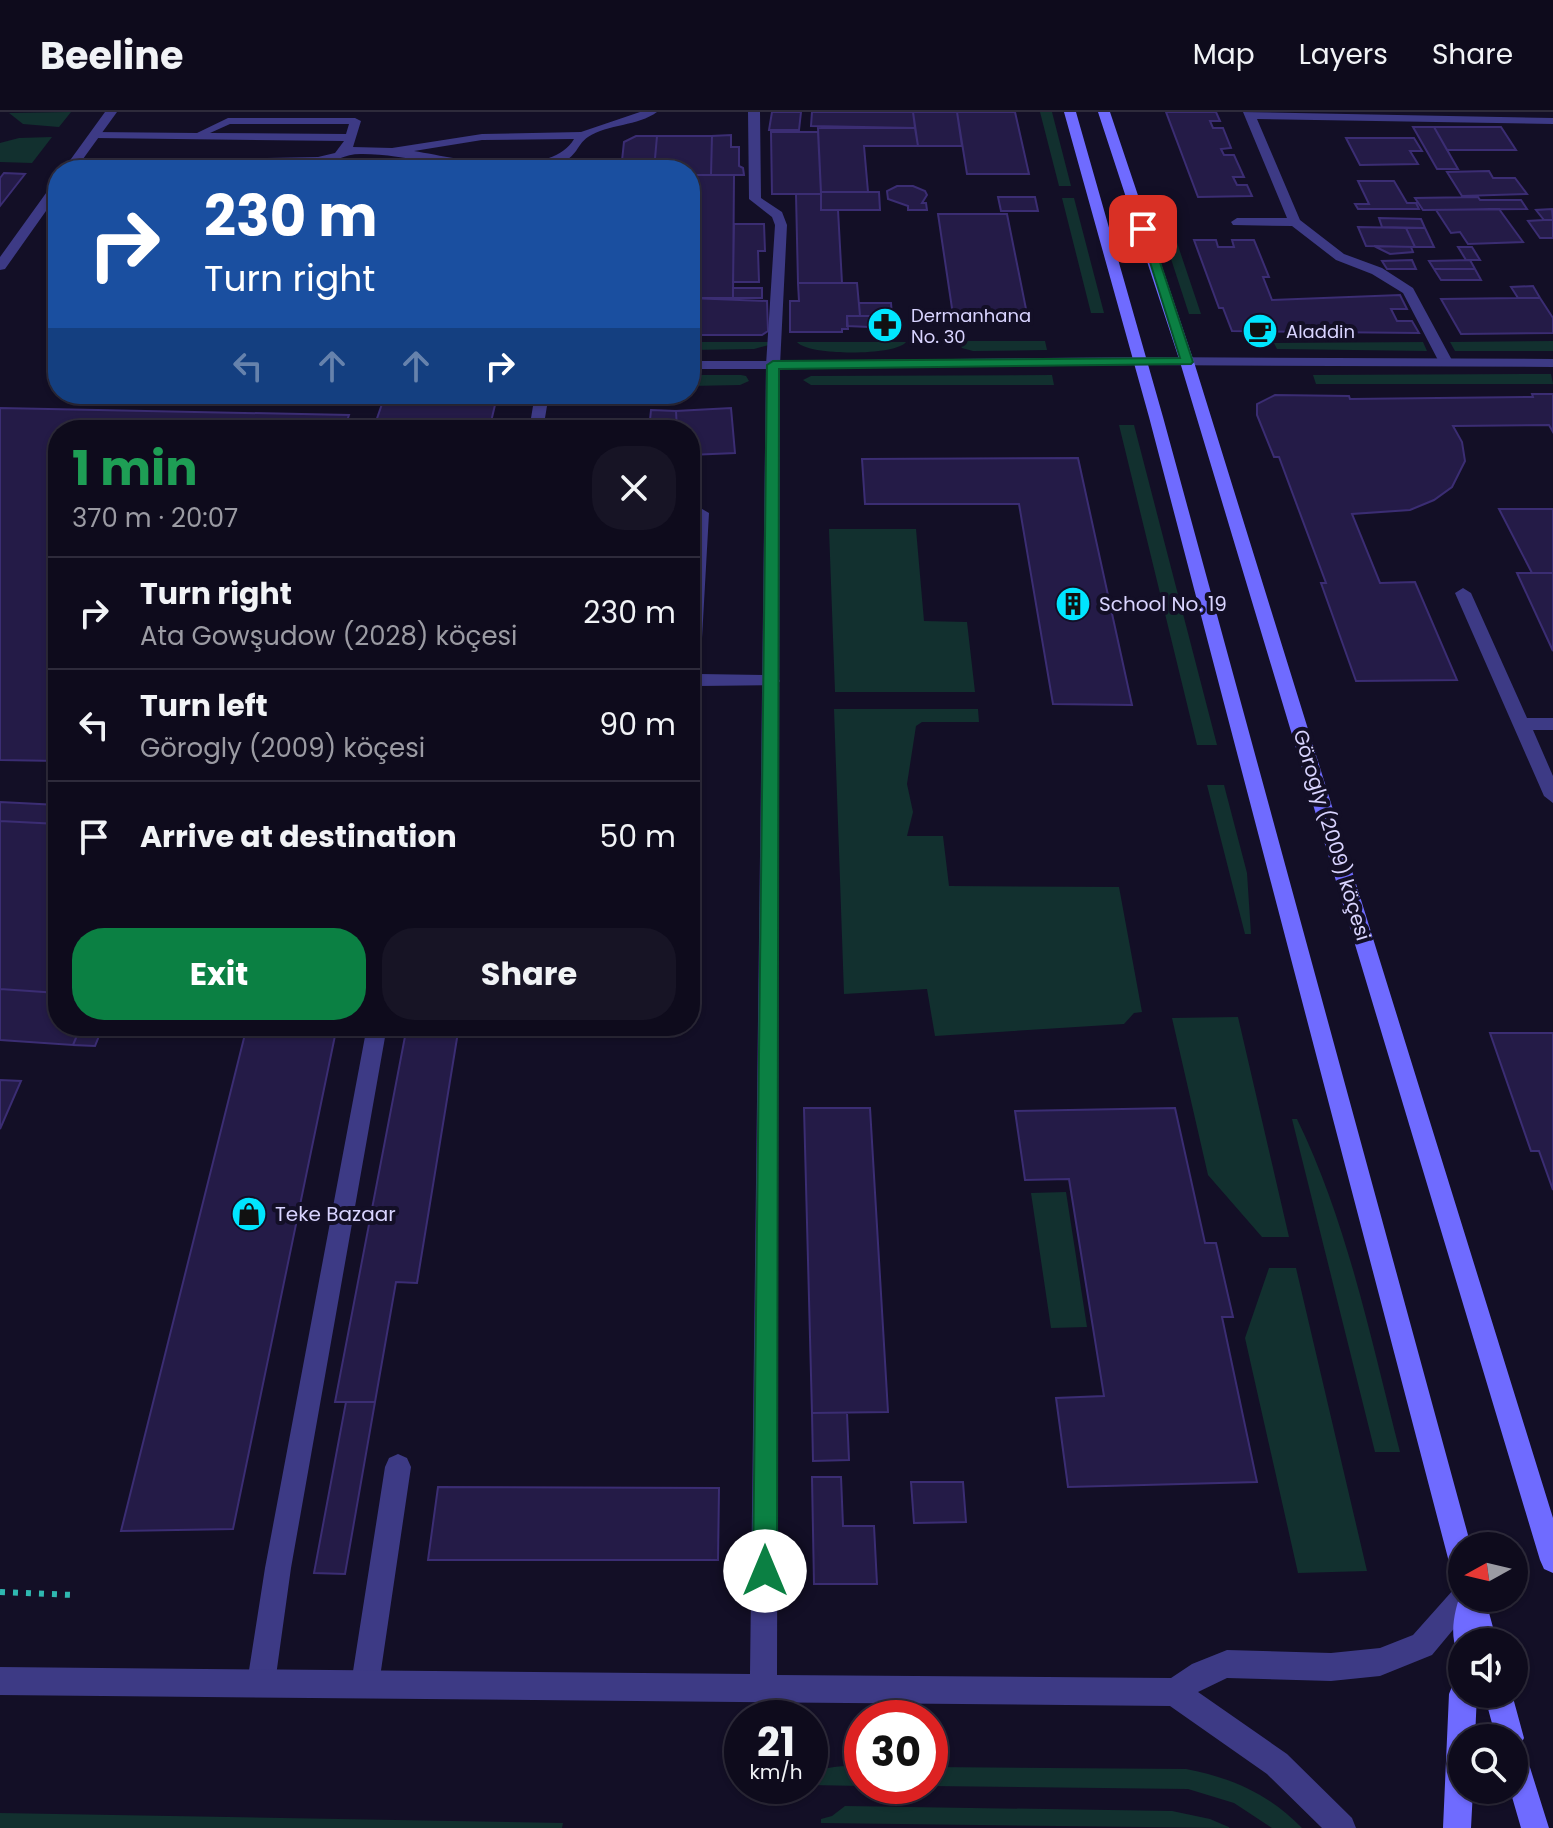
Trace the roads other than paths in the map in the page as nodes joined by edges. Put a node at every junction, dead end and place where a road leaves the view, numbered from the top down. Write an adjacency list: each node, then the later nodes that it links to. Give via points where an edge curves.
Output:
1 (111, 112): 8 (street)
2 (651, 112): 9 (street)
3 (754, 112): 25 (street, via 755,199 778,215 781,225)
4 (1070, 112): 20 (main road)
5 (1104, 112): 21 (main road, Görogly (2009) köçesi)
6 (1250, 114): 7 (street); 18 (street)
7 (1553, 121)
8 (95, 135): 10 (street); 12 (street)
9 (582, 135): 11 (street, via 482,137); 15 (street, via 580,144)
10 (349, 144): 11 (street); 13 (street, via 336,159)
11 (393, 151): 14 (street)
12 (77, 160)
13 (327, 160)
14 (441, 160)
15 (562, 160)
16 (48, 199): 19 (street)
17 (1237, 222): 18 (street)
18 (1295, 222): 22 (street, via 1340,257 1377,271 1408,291)
19 (0, 266)
20 (1141, 361): 21 (street); 25 (street); 34 (main road)
21 (1187, 362): 22 (street); 35 (main road, Görogly (2009) köçesi)
22 (1446, 362): 23 (street)
23 (1553, 363)
24 (700, 365): 25 (street)
25 (773, 365): 28 (street)
26 (1463, 593): 29 (street)
27 (700, 680): 28 (street)
28 (771, 681): 40 (street)
29 (1520, 724): 30 (street); 31 (street)
30 (1553, 724)
31 (1553, 796)
32 (375, 1036): 38 (street)
33 (398, 1467): 39 (street)
34 (1454, 1532)
35 (1553, 1560)
36 (1451, 1612): 41 (street, via 1422,1645 1380,1662 1331,1667 1227,1664)
37 (0, 1681): 38 (street)
38 (261, 1683): 39 (street)
39 (365, 1684): 40 (street)
40 (763, 1689): 41 (street)
41 (1174, 1692): 44 (street, via 1277,1764)
42 (1462, 1708): 45 (main road)
43 (1528, 1803): 46 (main road)
44 (1342, 1828)
45 (1457, 1828)
46 (1535, 1828)

